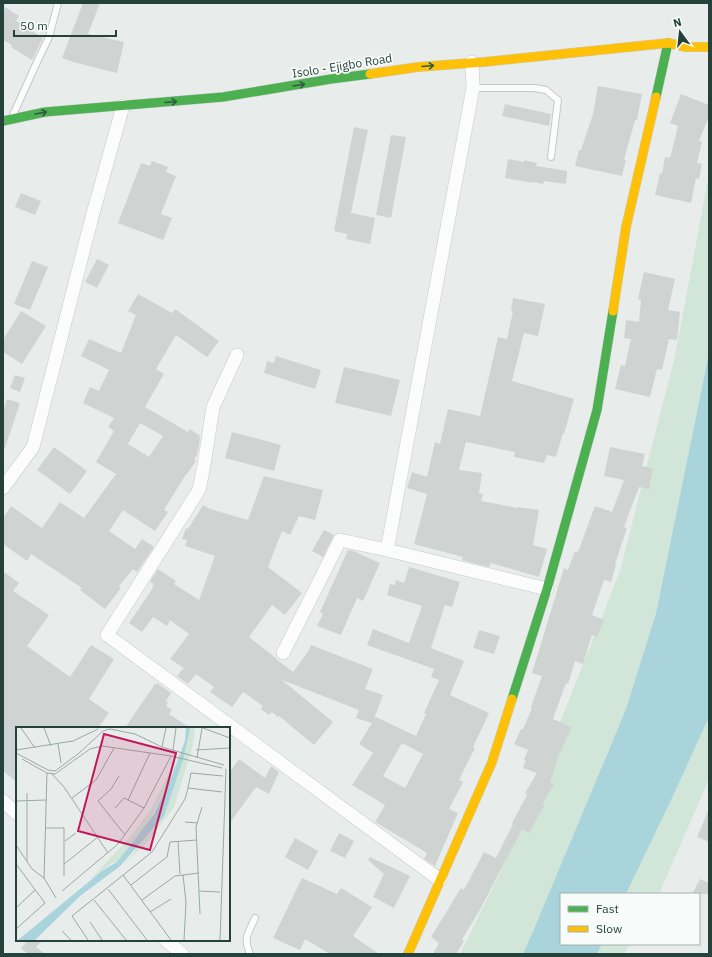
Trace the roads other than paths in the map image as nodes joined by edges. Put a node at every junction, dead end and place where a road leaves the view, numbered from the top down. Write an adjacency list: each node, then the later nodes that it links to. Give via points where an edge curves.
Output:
1 (58, 3): 7 (lane, via 49,37)
2 (668, 43): 3 (street, Isolo - Ejigbo Road, via 686,47); 4 (street, Isolo - Ejigbo Road); 12 (street, via 626,227 597,410)
3 (709, 46)
4 (472, 62): 5 (street); 6 (street, Isolo - Ejigbo Road, one-way to 4, via 223,97 410,68)
5 (473, 88): 8 (lane, via 535,88 546,90 558,100); 11 (street)
6 (123, 106): 7 (street, Isolo - Ejigbo Road, one-way to 6, via 45,112); 10 (street, via 33,447)
7 (7, 120)
8 (551, 157)
9 (237, 355): 16 (street, via 213,407 198,490 107,635)
10 (3, 488)
11 (387, 550): 12 (street); 13 (street, via 340,540)
12 (547, 589): 16 (street, via 492,762)
13 (283, 653)
14 (3, 801): 15 (street)
15 (16, 813)
16 (440, 880): 21 (street)
17 (255, 918): 20 (lane, via 246,938)
18 (167, 941): 19 (street)
19 (182, 954)
20 (250, 954)
21 (408, 954)

